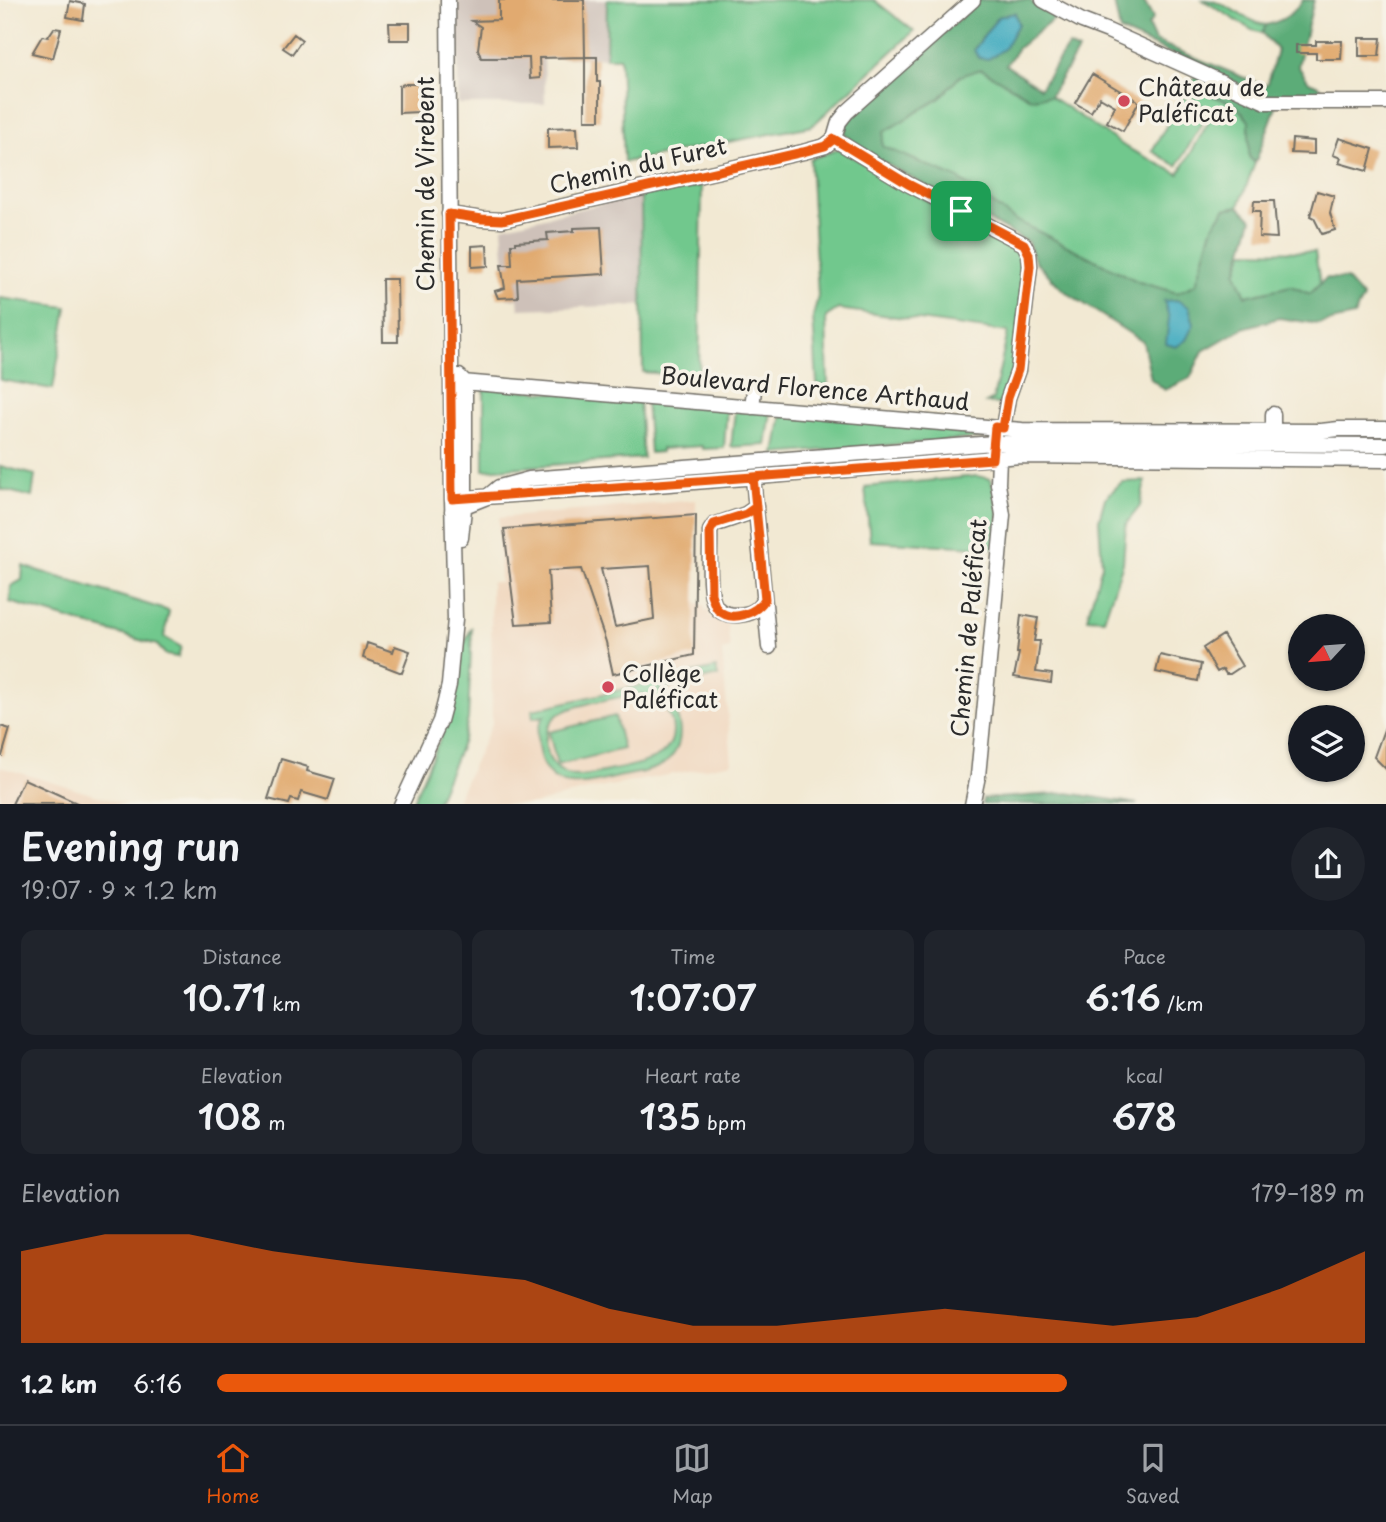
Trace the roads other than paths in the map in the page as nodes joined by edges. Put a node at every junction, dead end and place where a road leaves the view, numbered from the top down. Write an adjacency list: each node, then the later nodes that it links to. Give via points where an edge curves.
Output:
1 (448, 0): 6 (street, Chemin de Virebent)
2 (973, 0): 5 (street, via 847,112)
3 (1043, 0): 4 (street, via 1266,102)
4 (1386, 102)
5 (834, 139): 6 (street, Chemin du Furet, via 803,152 502,220); 13 (street, Chemin de Paléficat, via 908,184 1024,244 1030,266 1018,370)
6 (449, 214): 7 (street, Chemin de Virebent)
7 (456, 377): 9 (street, Boulevard Florence Arthaud); 18 (street, Chemin de Virebent)
8 (754, 390): 9 (street)
9 (752, 407): 13 (street, Boulevard Florence Arthaud)
10 (1273, 414): 12 (street)
11 (1386, 429): 12 (street, Boulevard Florence Arthaud)
12 (1273, 431): 13 (street, Boulevard Florence Arthaud)
13 (1001, 443): 14 (street, Boulevard Florence Arthaud); 15 (street, Boulevard Florence Arthaud); 16 (street, Boulevard Florence Arthaud); 17 (street, Boulevard Florence Arthaud, via 535,478 499,487); 22 (street, Chemin de Paléficat, via 998,484 1003,515)
14 (1386, 445)
15 (1386, 460)
16 (753, 477): 17 (street, Boulevard Florence Arthaud); 19 (street)
17 (487, 497): 18 (street, Boulevard Florence Arthaud)
18 (458, 504): 23 (street, Chemin de Virebent, via 453,649 444,706)
19 (756, 507): 20 (street); 20 (street, via 714,524 710,531 711,594 725,614 754,612)
20 (765, 599): 21 (street)
21 (769, 647)
22 (972, 803)
23 (401, 804)

